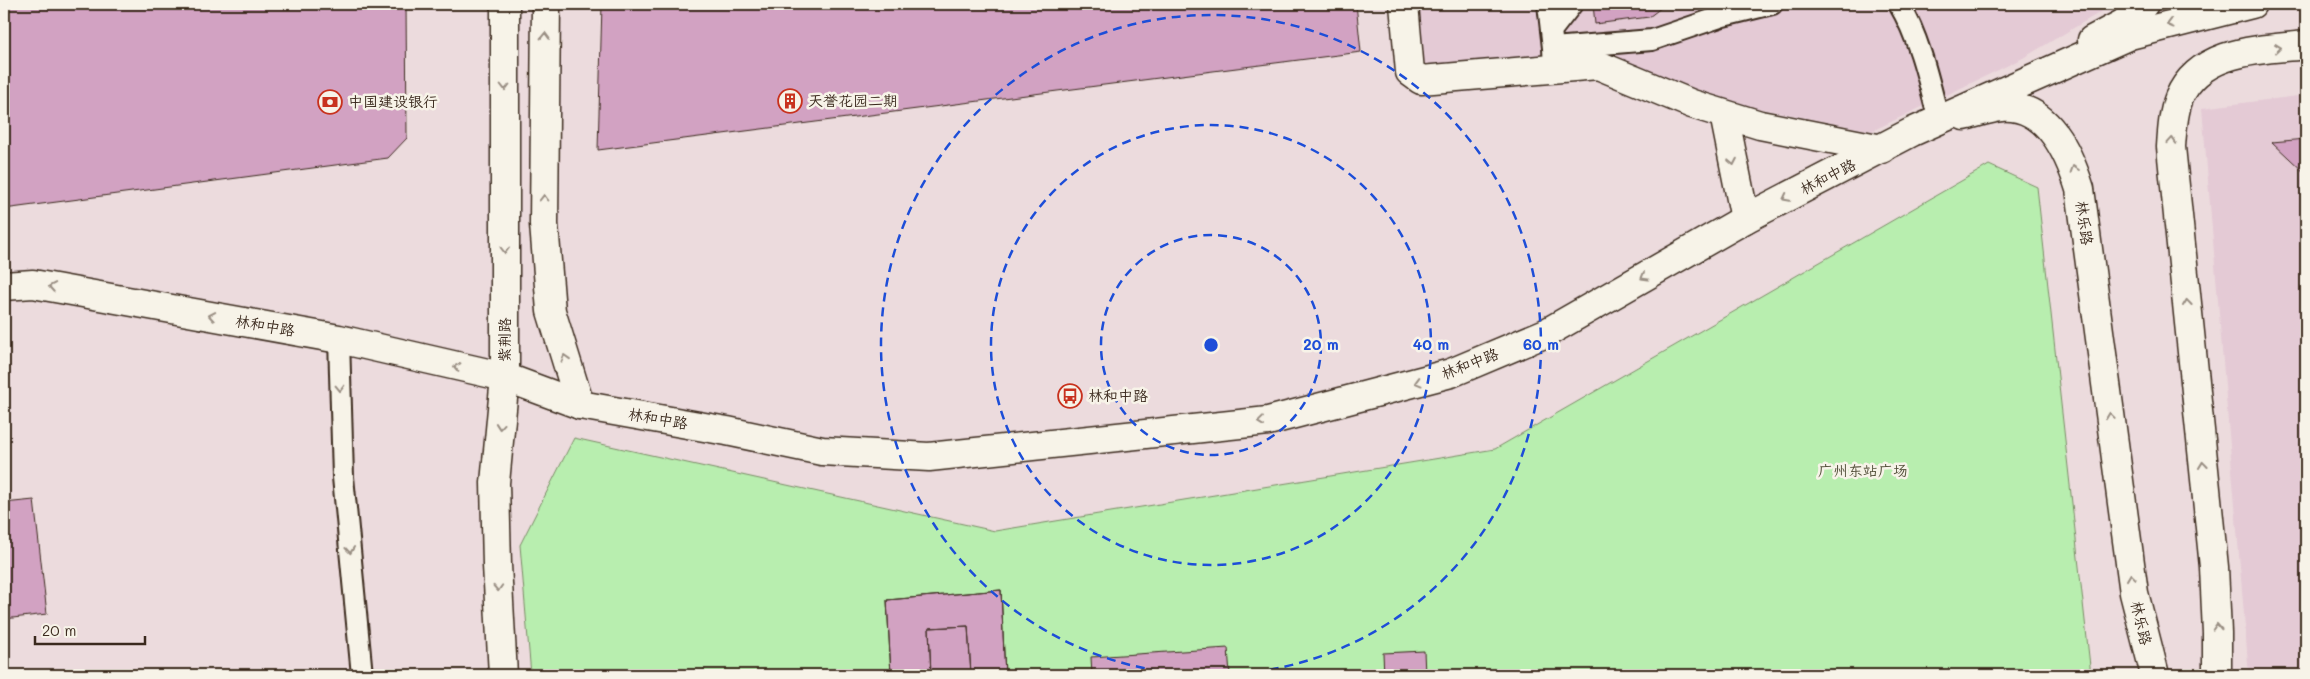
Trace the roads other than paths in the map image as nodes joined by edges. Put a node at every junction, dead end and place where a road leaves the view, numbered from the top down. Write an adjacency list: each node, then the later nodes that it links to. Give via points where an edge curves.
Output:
1 (506, 4): 18 (main road, 紫荆路, one-way to 18)
2 (546, 4): 19 (main road, one-way to 2, via 551,311 544,224)
3 (1404, 4): 11 (main road, via 1410,72 1420,80)
4 (1548, 4): 11 (lane)
5 (1572, 4): 11 (lane)
6 (1772, 4): 11 (lane, via 1652,40)
7 (1899, 4): 13 (lane, via 1926,70)
8 (2144, 4): 13 (main road, via 2124,23)
9 (2252, 4): 13 (main road, 林和中路, one-way to 13, via 2130,35)
10 (2306, 45): 23 (main road, one-way to 10, via 2214,568 2171,147 2173,120 2179,98 2191,78 2205,66 2251,52)
11 (1553, 49): 12 (main road)
12 (1724, 114): 14 (main road, via 1760,125); 15 (main road, one-way to 15)
13 (1939, 121): 14 (main road, 林和中路); 22 (main road, 林乐路, one-way to 13, via 2134,593 2080,189 2071,160 2056,134 2038,118 2022,110 2003,107)
14 (1882, 149): 15 (main road, 林和中路, one-way to 15)
15 (1745, 219): 19 (main road, 林和中路, one-way to 19, via 1546,333 1451,373 1268,421 929,457 822,451)
16 (4, 286): 17 (main road, 林和中路, one-way to 16, via 33,284)
17 (339, 339): 18 (main road, 林和中路, one-way to 17); 20 (lane, one-way to 20, via 343,477)
18 (505, 378): 19 (main road, 林和中路); 21 (main road, 紫荆路, one-way to 21, via 496,483)
19 (580, 405)
20 (362, 675)
21 (503, 675)
22 (2155, 675)
23 (2217, 675)

